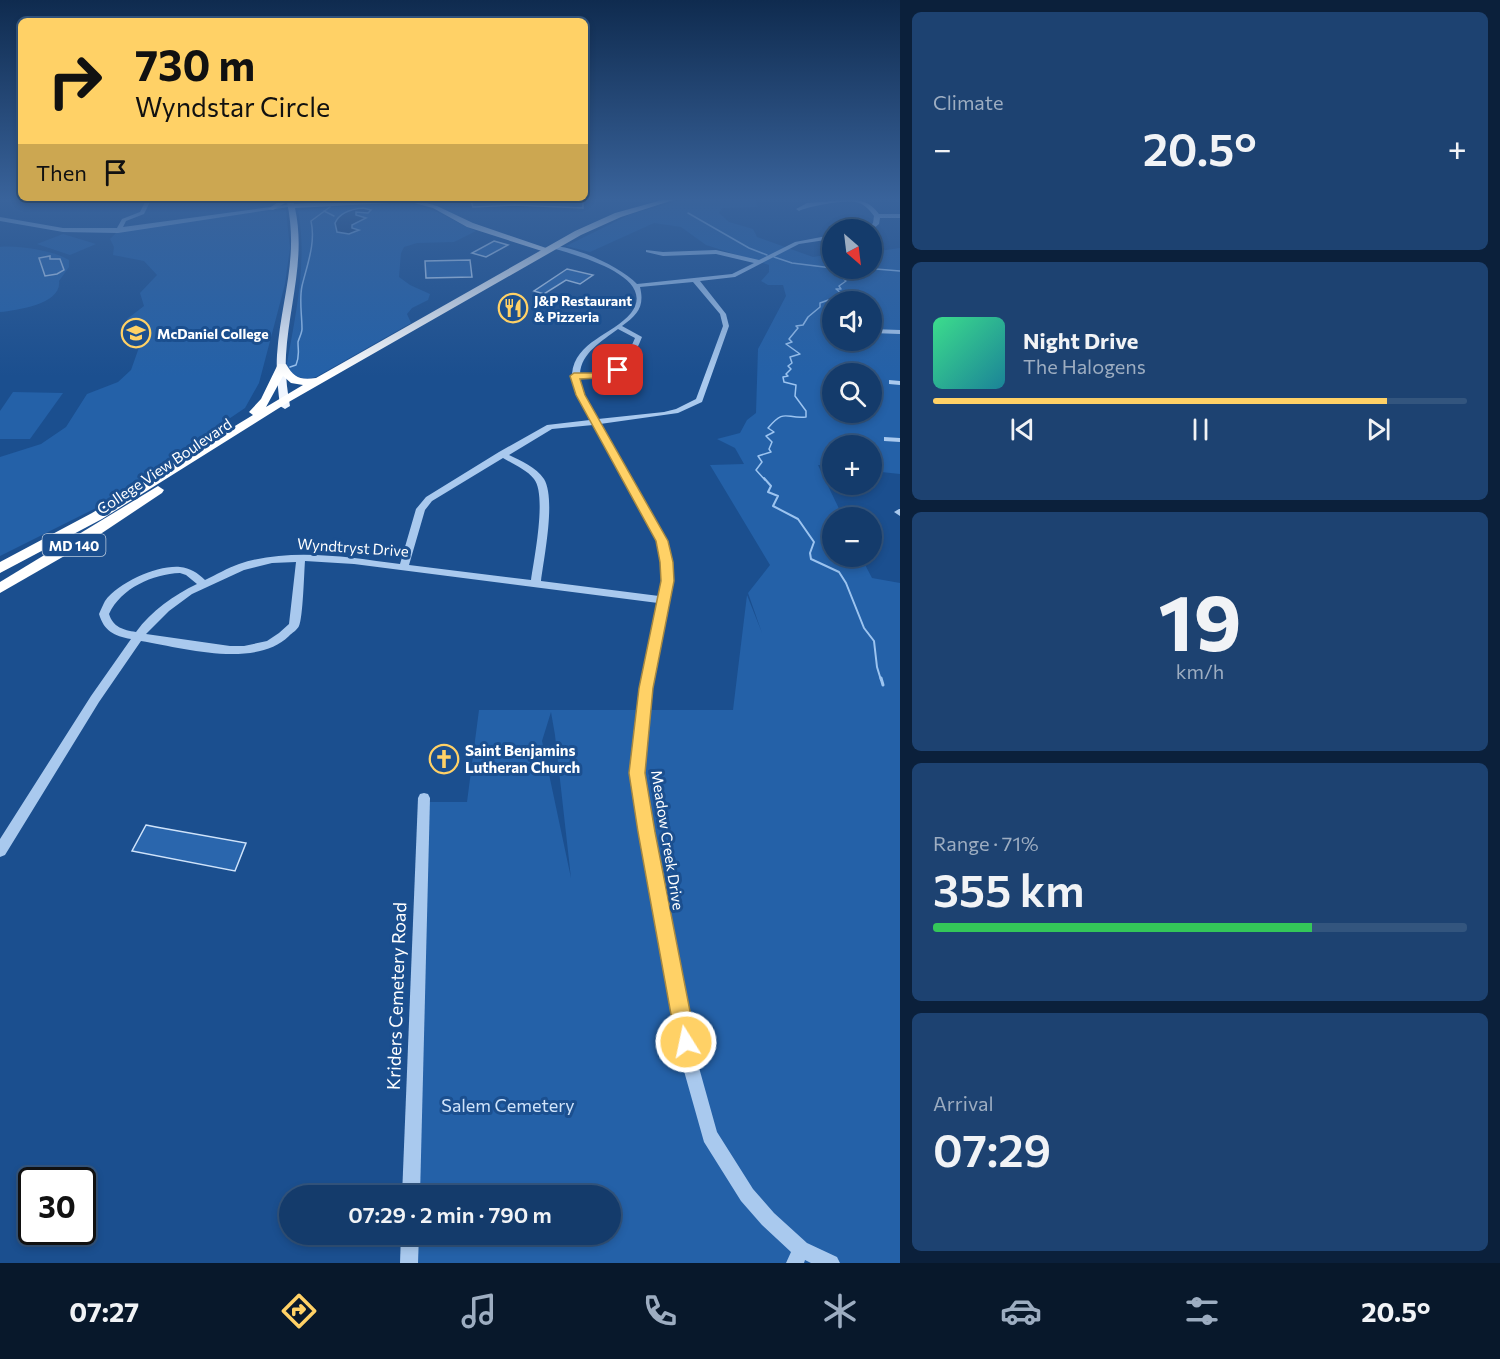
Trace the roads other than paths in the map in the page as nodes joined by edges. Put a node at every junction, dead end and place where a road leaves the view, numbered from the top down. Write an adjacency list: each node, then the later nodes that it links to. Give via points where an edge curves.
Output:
1 (295, 259): 13 (main road)
2 (534, 259): 12 (highway, MD 140)
3 (578, 259): 8 (street, via 626,277)
4 (746, 259): 6 (street)
5 (765, 259): 6 (street)
6 (759, 262): 7 (street, via 733,276)
7 (696, 281): 8 (street); 17 (street, via 723,314 726,326 699,400 664,414)
8 (634, 286): 9 (street, via 638,306)
9 (618, 327): 14 (street, via 584,352); 14 (street, via 639,337 625,365 605,375)
10 (882, 331): 11 (street)
11 (900, 332)
12 (372, 352): 15 (highway, MD 140); 16 (highway, MD 140)
13 (282, 366): 15 (highway, via 293,381); 16 (main road); 20 (highway, via 261,407)
14 (574, 376): 17 (street, Meadow Creek Drive)
15 (319, 381): 16 (highway, MD 140)
16 (284, 404): 20 (highway, College View Boulevard / MD 140); 29 (highway, College View Boulevard / MD 140, via 107,525)
17 (595, 421): 21 (street, via 550,427); 30 (street, Meadow Creek Drive, via 662,541 667,581)
18 (886, 439): 19 (street)
19 (900, 440)
20 (196, 453): 22 (highway, College View Boulevard / MD 140)
21 (502, 454): 25 (street, via 429,499 422,509); 27 (street, via 540,480 543,491 545,505)
22 (180, 464): 24 (highway); 26 (highway, College View Boulevard / MD 140, via 97,516)
23 (301, 558): 25 (street, Wyndtryst Drive); 28 (street, Wyndtryst Drive, via 241,567); 31 (street, via 294,625 276,642 231,652)
24 (0, 562)
25 (404, 566): 27 (street, Wyndtryst Drive)
26 (0, 568)
27 (536, 583): 30 (street, Wyndtryst Drive)
28 (203, 584): 31 (street, Wyndtryst Drive, via 165,608); 31 (street, via 191,573 168,569 143,577 111,599 104,616 110,628)
29 (0, 588)
30 (662, 600): 36 (street, Meadow Creek Drive, via 640,729 637,773 690,1064 710,1136 747,1195)
31 (138, 636): 33 (street, Wyndtryst Drive)
32 (424, 798): 34 (street, Kriders Cemetery Road)
33 (0, 850)
34 (411, 1185)
35 (410, 1245): 37 (street)
36 (798, 1256): 38 (street, Meadow Creek Drive)
37 (409, 1263)
38 (831, 1263)

